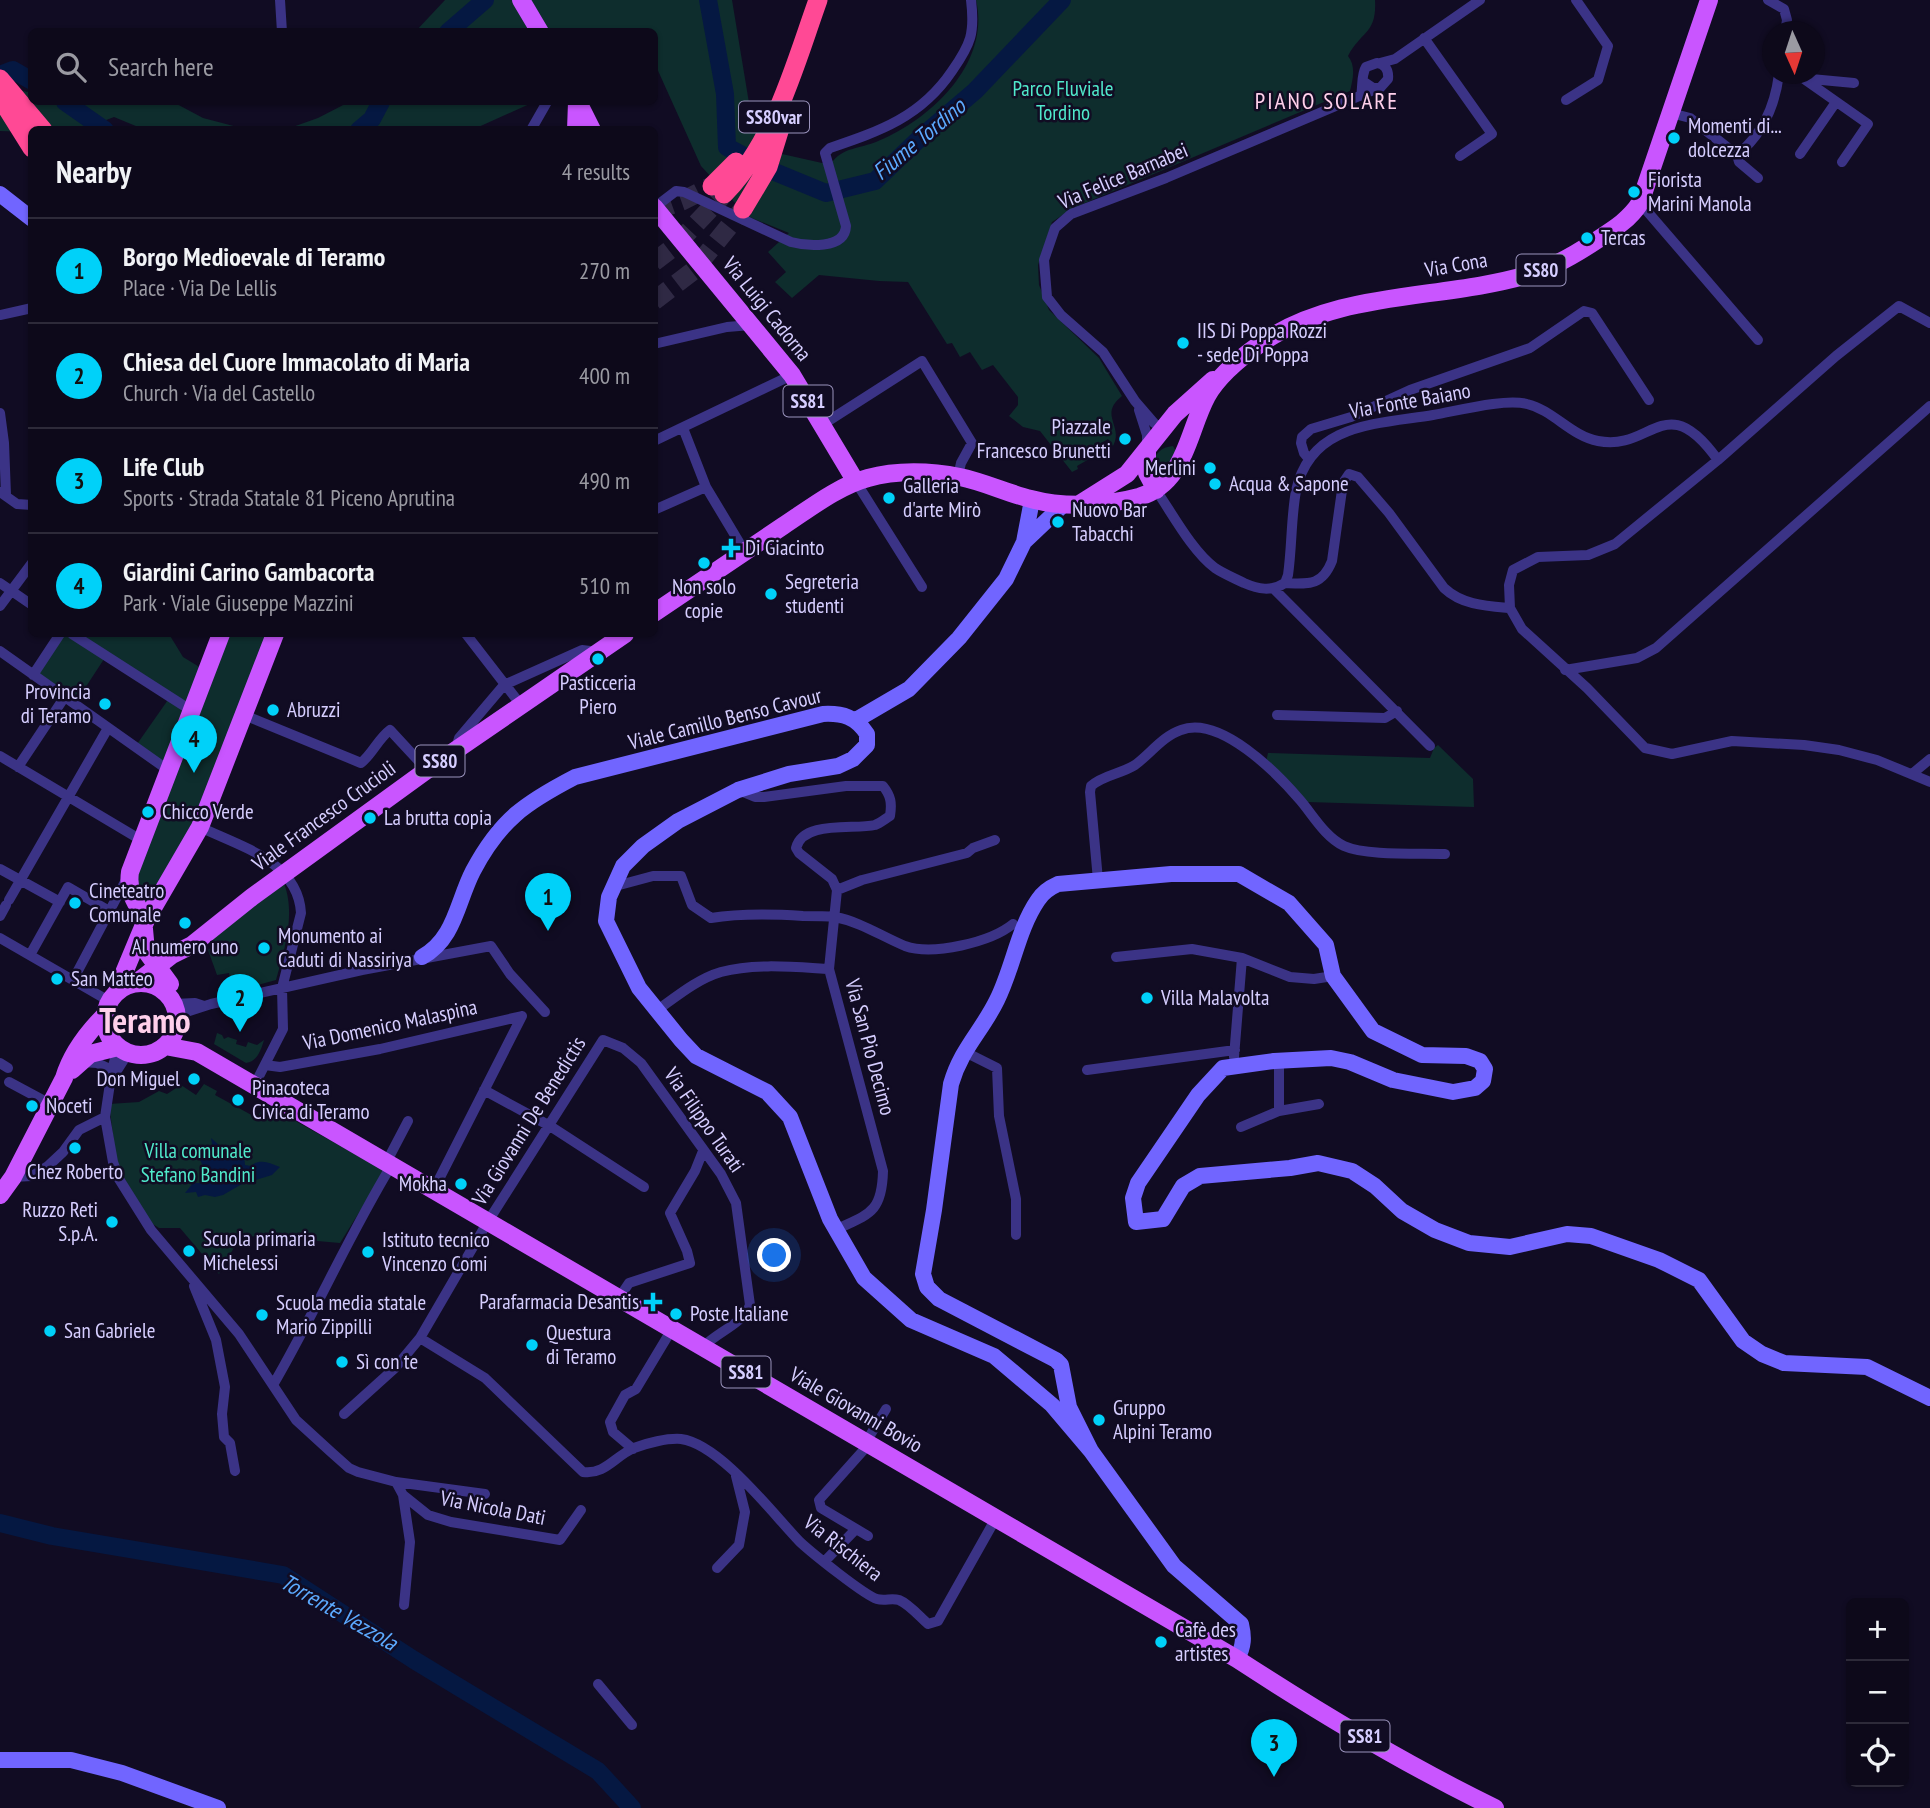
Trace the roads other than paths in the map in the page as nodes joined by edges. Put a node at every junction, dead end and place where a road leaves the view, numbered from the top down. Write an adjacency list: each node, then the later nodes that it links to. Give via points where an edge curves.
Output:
1 (279, 0): 10 (street)
2 (521, 0): 11 (main road)
3 (818, 0): 13 (highway)
4 (971, 0): 46 (street, via 971,38 941,88 916,111 825,153 846,226 837,240 803,245 791,242 684,192 676,191)
5 (1480, 0): 12 (street)
6 (1576, 0): 25 (street, via 1608,46 1598,80)
7 (1709, 0): 31 (main road, Via Cona / SS80)
8 (1768, 0): 9 (street, via 1784,9)
9 (1787, 21)
10 (282, 28)
11 (538, 28)
12 (1424, 38): 14 (street); 40 (street, via 1493,134)
13 (796, 63): 43 (highway); 47 (highway, via 768,167)
14 (1384, 67): 17 (street, via 1373,63 1366,67); 22 (street, via 1387,82)
15 (0, 79): 30 (highway)
16 (1825, 81): 18 (street)
17 (1364, 82): 22 (street); 23 (street)
18 (1854, 83)
19 (1776, 84): 39 (street, via 1764,127)
20 (1811, 84): 26 (street)
21 (0, 88): 30 (highway)
22 (1376, 89): 23 (street, Via Felice Barnabei)
23 (1361, 96): 61 (street, Via Felice Barnabei, via 1071,214 1055,228 1044,260 1047,297 1103,352)
24 (0, 97): 30 (highway)
25 (1566, 100)
26 (1836, 102): 38 (street); 41 (street, via 1868,124)
27 (545, 105): 34 (street)
28 (577, 105): 35 (main road)
29 (579, 105): 36 (main road)
30 (18, 111): 32 (highway); 33 (highway); 37 (highway)
31 (1671, 113): 39 (street, via 1690,118); 45 (main road, Via Cona / SS80)
32 (28, 126)
33 (38, 126)
34 (533, 126)
35 (577, 126)
36 (589, 126)
37 (28, 137)
38 (1800, 154)
39 (1737, 155): 42 (street)
40 (1460, 156)
41 (1842, 162)
42 (1758, 178)
43 (722, 187)
44 (0, 194): 49 (main road)
45 (1640, 203): 56 (street); 58 (main road, Via Cona / SS80, via 1623,223 1546,268 1516,278 1313,315 1260,344)
46 (658, 205)
47 (745, 205)
48 (658, 211): 50 (main road, Via Luigi Cadorna / SS81)
49 (28, 216)
50 (738, 307): 54 (main road, Via Luigi Cadorna / SS81); 55 (street, via 736,318)
51 (28, 308): 52 (street)
52 (0, 314)
53 (1930, 323): 71 (street, via 1899,306)
54 (753, 325): 55 (street); 59 (main road, Via Luigi Cadorna / SS81)
55 (727, 327): 57 (street)
56 (1758, 340)
57 (658, 343)
58 (1228, 371): 66 (main road, Via Cona / SS80, via 1193,396); 68 (main road, Via Cona / SS80, via 1206,397)
59 (792, 375): 64 (main road, Via Luigi Cadorna / SS81); 65 (street)
60 (1649, 400): 70 (street, via 1592,313 1584,311 1530,348 1311,429 1301,443)
61 (1135, 401): 66 (street, Via Felice Barnabei); 69 (street, Via Felice Barnabei)
62 (1930, 405): 101 (street, via 1648,654)
63 (0, 413): 76 (street)
64 (822, 425): 72 (street, via 922,361 972,443); 73 (main road, Via Luigi Cadorna / SS81)
65 (683, 428): 67 (street); 74 (street)
66 (1164, 430): 68 (main road); 69 (main road, Via Cona / SS80)
67 (658, 439)
68 (1186, 449): 75 (main road, Via Cona / SS80, via 1173,475)
69 (1147, 450): 75 (main road, via 1147,473); 78 (main road, SS80, via 1127,474)
70 (1309, 459): 71 (street, Via Fonte Baiano, via 1329,439 1353,429 1517,402 1537,407 1598,441 1620,441 1676,425 1698,435); 85 (street, Via Fonte Baiano, via 1296,492)
71 (1718, 460): 91 (street, via 1615,544 1588,555 1538,557 1513,570)
72 (958, 476): 73 (main road, via 898,474); 77 (main road)
73 (856, 482): 82 (main road); 86 (street)
74 (706, 487): 80 (street); 82 (street)
75 (1156, 490): 78 (main road, via 1138,497); 87 (street, via 1215,568 1250,586)
76 (3, 494): 79 (street, via 17,504)
77 (1032, 500): 78 (main road); 81 (main road)
78 (1071, 504): 81 (main road)
79 (28, 505)
80 (658, 508)
81 (1024, 542): 110 (main road, via 1006,579 959,638 909,689)
82 (745, 552): 92 (main road)
83 (28, 568): 88 (street)
84 (0, 583): 88 (street)
85 (1285, 583): 87 (street); 91 (street, via 1315,582 1328,572 1343,483 1353,474 1453,596)
86 (922, 587)
87 (1274, 589): 107 (street)
88 (11, 591): 89 (street); 90 (street)
89 (28, 602)
90 (0, 606)
91 (1510, 608): 101 (street, via 1522,629)
92 (658, 610)
93 (58, 637): 102 (street)
94 (77, 637): 106 (street)
95 (220, 637): 106 (main road)
96 (274, 637): 108 (main road)
97 (468, 637): 103 (street)
98 (620, 637): 100 (main road, Viale Francesco Crucioli / SS80)
99 (0, 651): 102 (street)
100 (598, 652): 103 (street, via 582,650); 105 (main road, Viale Francesco Crucioli / SS80)
101 (1565, 670): 119 (street, via 1645,748 1656,752 1672,754 1732,741 1804,745 1877,760)
102 (33, 675): 104 (street)
103 (504, 685): 105 (street); 113 (street, via 459,738)
104 (64, 698): 111 (street); 116 (street)
105 (521, 705): 113 (main road, Viale Francesco Crucioli / SS80)
106 (192, 711): 117 (main road)
107 (1396, 711): 109 (street, via 1385,718); 112 (street)
108 (244, 715): 118 (street, via 361,763 390,730); 123 (main road)
109 (1277, 715)
110 (856, 720): 121 (main road, via 867,734 867,745 853,759); 145 (main road, Viale Camillo Benso Cavour, via 840,713 823,714 575,777 543,794 497,832 472,872 442,942)
111 (108, 728): 117 (street); 122 (street)
112 (1430, 746)
113 (456, 750): 118 (main road, Viale Francesco Crucioli / SS80)
114 (0, 756): 116 (street)
115 (1930, 759): 119 (street)
116 (18, 767): 122 (street)
117 (169, 770): 124 (main road)
118 (427, 770): 129 (main road, Viale Francesco Crucioli / SS80)
119 (1912, 774): 120 (street)
120 (1930, 782)
121 (738, 790): 132 (main road, via 678,821 643,846 623,866); 133 (street, via 764,797 883,786 892,805 890,816 877,825 820,829 797,842 799,853 832,879)
122 (68, 797): 124 (street); 130 (street)
123 (200, 827): 129 (street, via 271,861); 135 (main road)
124 (141, 840): 128 (main road)
125 (995, 840): 133 (street, via 967,853)
126 (1445, 854): 131 (street, via 1346,847 1237,741 1222,733 1188,728 1127,770 1091,786)
127 (0, 869): 130 (street)
128 (130, 872): 134 (main road); 137 (street)
129 (285, 874): 143 (main road, Viale Francesco Crucioli / SS80); 152 (street, via 301,913)
130 (21, 880): 136 (street); 138 (street)
131 (1098, 880): 150 (main road, via 1239,874 1289,903 1326,945); 160 (main road, via 1058,884 1044,891 998,997)
132 (612, 887): 139 (street, via 653,876 681,876 692,905 711,918 756,913); 156 (main road, via 606,921)
133 (837, 890): 139 (street, Via San Pio Decimo)
134 (132, 897): 135 (main road, via 141,902); 140 (main road)
135 (159, 898): 140 (main road)
136 (60, 902): 137 (street, via 68,887); 144 (street)
137 (111, 912): 140 (street); 151 (street)
138 (0, 916)
139 (834, 917): 141 (street, via 916,948 972,944); 149 (street, Via San Pio Decimo)
140 (145, 924): 148 (main road, via 146,951); 153 (main road)
141 (1013, 924)
142 (2, 943): 144 (street)
143 (192, 945): 148 (main road, Viale Francesco Crucioli / SS80); 154 (main road, Viale Francesco Crucioli / SS80, via 175,970)
144 (32, 952): 151 (street)
145 (422, 957): 152 (street); 155 (street, via 491,946)
146 (1116, 957): 147 (street, via 1192,949)
147 (1242, 958): 150 (street, via 1290,977); 162 (street)
148 (158, 966): 153 (main road, Viale Francesco Crucioli / SS80); 154 (main road)
149 (829, 969): 156 (street, via 720,972); 186 (street, Via San Pio Decimo, via 883,1171 876,1207)
150 (1333, 976): 163 (main road, via 1373,1031 1422,1055 1466,1056 1480,1061 1485,1069 1483,1081 1475,1088 1453,1092 1393,1080 1331,1058)
151 (73, 980): 153 (street)
152 (282, 988): 154 (street, via 204,1006); 165 (street, via 283,1029)
153 (118, 997): 154 (main road, via 155,985); 159 (main road, via 109,1036); 168 (main road, SS80, via 78,1049)
154 (174, 1005): 158 (main road, via 173,1036); 161 (main road, SS81)
155 (545, 1012)
156 (656, 1012): 186 (main road, via 696,1056 767,1092 790,1117)
157 (604, 1040): 177 (street, Via Giovanni De Benedictis); 179 (street, Via Filippo Turati, via 640,1063)
158 (165, 1046): 159 (main road, via 147,1055); 161 (main road, SS81)
159 (123, 1050): 164 (main road, SS80, via 90,1054); 167 (street, Via Nicola Dati)
160 (963, 1051): 187 (street, via 997,1068 999,1116 1016,1199); 194 (main road, via 951,1084 923,1274 927,1287 939,1299 1056,1360 1063,1369)
161 (197, 1052): 170 (main road, Viale Giovanni Bovio / SS81)
162 (1234, 1058): 163 (main road); 166 (street); 195 (main road, via 1198,1095 1138,1183 1133,1198 1136,1222 1163,1219 1183,1186 1200,1176 1318,1163 1352,1171 1402,1211 1469,1242 1510,1247 1567,1234 1591,1236 1659,1260 1699,1280 1743,1341 1762,1354 1784,1363 1867,1367)
163 (1279, 1061): 174 (street)
164 (79, 1062): 167 (street, via 97,1063); 168 (main road, SS80)
165 (265, 1065): 170 (street); 171 (street, Via Domenico Malaspina, via 280,1067 380,1049 522,1016)
166 (1087, 1070)
167 (111, 1075): 175 (street, Via Nicola Dati)
168 (64, 1078): 172 (main road, SS80)
169 (9, 1082): 172 (street)
170 (254, 1086): 180 (main road, Viale Giovanni Bovio / SS81)
171 (484, 1090): 177 (street); 183 (street)
172 (50, 1104): 181 (main road, SS80)
173 (1319, 1104): 174 (street)
174 (1279, 1111): 178 (street)
175 (105, 1117): 181 (street, via 79,1130 48,1166 32,1176); 188 (street, Via Nicola Dati, via 120,1179 151,1230)
176 (408, 1121): 180 (street)
177 (550, 1126): 182 (street); 185 (street, Via Giovanni De Benedictis)
178 (1241, 1128)
179 (703, 1151): 189 (street, via 670,1213 690,1263 629,1283); 192 (street, Via Filippo Turati, via 736,1203 750,1294 747,1313)
180 (388, 1165): 183 (main road, Viale Giovanni Bovio / SS81); 193 (street)
181 (6, 1182): 184 (main road, SS80)
182 (645, 1187)
183 (433, 1191): 185 (main road, Viale Giovanni Bovio / SS81)
184 (0, 1195)
185 (487, 1223): 189 (main road, Viale Giovanni Bovio / SS81); 191 (street, Via Giovanni De Benedictis)
186 (835, 1230): 194 (main road, via 864,1278 903,1314 993,1356 1035,1390)
187 (1016, 1235)
188 (191, 1277): 193 (street, Via Nicola Dati, via 239,1334); 200 (street, via 216,1340 225,1388 224,1437 230,1443)
189 (619, 1298): 190 (main road, Viale Giovanni Bovio / SS81)
190 (672, 1329): 192 (main road, Viale Giovanni Bovio / SS81); 199 (street, via 610,1422 612,1432)
191 (420, 1338): 197 (street, Via Giovanni De Benedictis, via 395,1368); 199 (street, Via Rischiera, via 485,1378 583,1472 592,1474)
192 (703, 1347): 198 (main road, Viale Giovanni Bovio / SS81)
193 (273, 1385): 202 (street, Via Nicola Dati, via 296,1420 349,1468)
194 (1058, 1397): 212 (main road, via 1174,1566 1241,1623 1243,1648)
195 (1930, 1398)
196 (886, 1409): 198 (street)
197 (344, 1414)
198 (868, 1443): 206 (main road, Viale Giovanni Bovio / SS81); 207 (street, via 819,1500 821,1508)
199 (633, 1449): 201 (street, Via Rischiera, via 661,1440 696,1443)
200 (234, 1471)
201 (736, 1475): 209 (street, Via Rischiera); 210 (street, via 745,1512 739,1545)
202 (396, 1482): 203 (street, Via Nicola Dati); 204 (street, Via Nicola Dati)
203 (485, 1494)
204 (403, 1495): 205 (street, Via Nicola Dati, via 428,1515 451,1522 559,1541); 211 (street, via 410,1542)
205 (581, 1510)
206 (996, 1518): 209 (street, Via Rischiera, via 938,1621 928,1624 899,1600 876,1599); 212 (main road, Viale Giovanni Bovio / SS81)
207 (856, 1529): 208 (street); 209 (street)
208 (868, 1536)
209 (824, 1562)
210 (717, 1567)
211 (404, 1605)
212 (1237, 1659): 217 (main road, SS81)
213 (598, 1684): 214 (street)
214 (632, 1725)
215 (0, 1760): 216 (main road, via 71,1759)
216 (218, 1808)
217 (1495, 1808)

